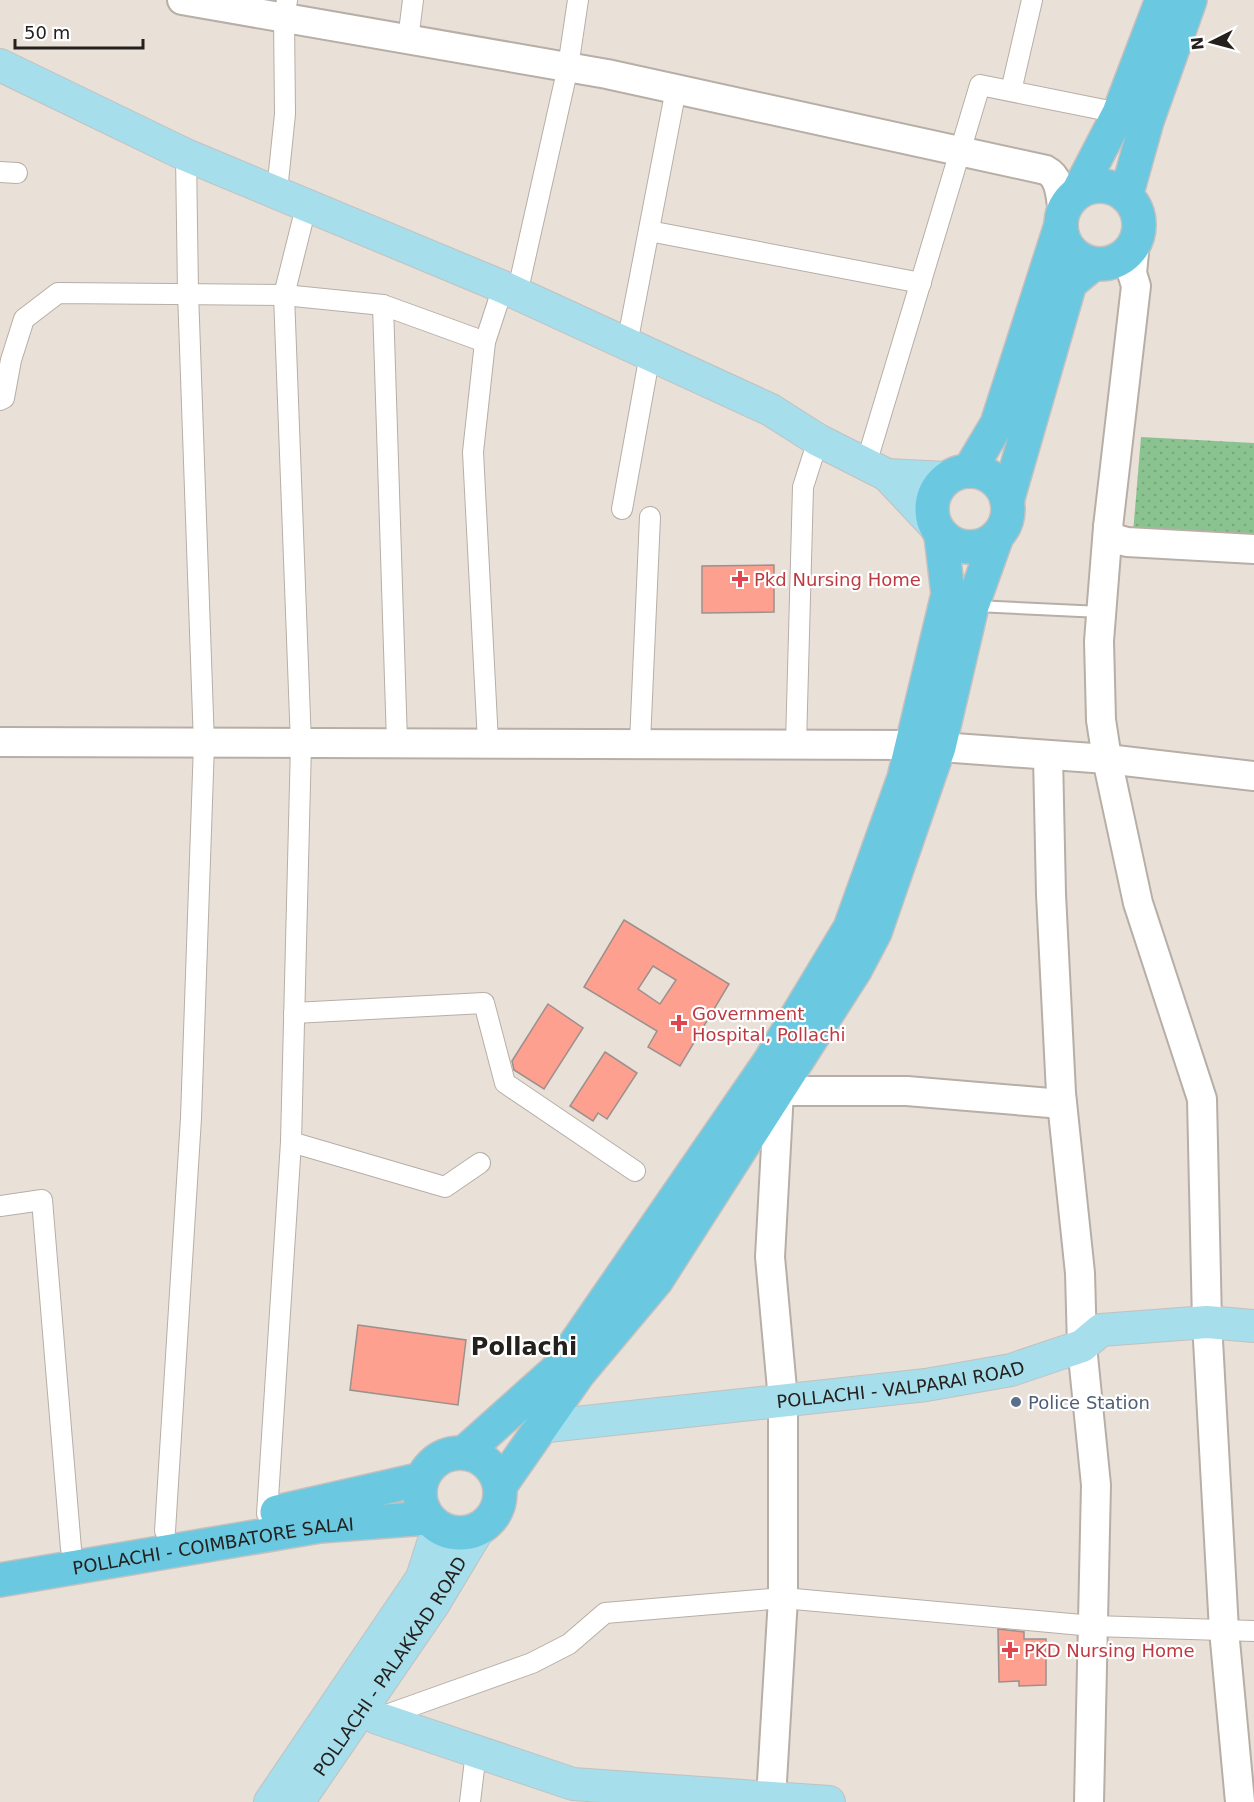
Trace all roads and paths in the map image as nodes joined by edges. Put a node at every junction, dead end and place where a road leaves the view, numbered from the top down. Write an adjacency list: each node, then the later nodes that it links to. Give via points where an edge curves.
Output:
1 (182, 0): 7 (street)
2 (413, 0): 8 (street)
3 (578, 0): 10 (street)
4 (1032, 0): 12 (street)
5 (1162, 0): 13 (highway)
6 (1190, 0): 17 (highway, via 1147,121)
7 (285, 9): 8 (street); 16 (street, via 285,114)
8 (408, 40): 10 (street)
9 (0, 65): 15 (main road)
10 (568, 67): 11 (street); 23 (street)
11 (676, 90): 14 (street); 20 (street)
12 (1011, 91): 13 (street); 14 (street, via 980,85)
13 (1119, 112): 18 (highway)
14 (960, 153): 18 (street, via 1055,174); 22 (street)
15 (186, 154): 16 (main road); 24 (street)
16 (278, 191): 19 (main road)
17 (1126, 196): 18 (highway, via 1103,186); 21 (highway, via 1138,218)
18 (1067, 201): 21 (highway, via 1063,238 1070,250 1080,259); 33 (highway, via 997,424)
19 (307, 203): 23 (main road); 25 (street)
20 (649, 231): 22 (street); 28 (street)
21 (1119, 260): 34 (highway, via 1070,283); 37 (street, via 1136,286)
22 (921, 283): 32 (street)
23 (510, 291): 27 (street); 28 (main road)
24 (188, 292): 25 (street); 29 (street, via 58,293 24,319); 47 (street)
25 (284, 295): 26 (street); 48 (street)
26 (383, 305): 27 (street); 44 (street)
27 (485, 342): 45 (street, via 473,452)
28 (638, 349): 31 (main road, via 771,410); 35 (street)
29 (6, 359): 30 (street, via 4,398)
30 (0, 400)
31 (818, 440): 32 (main road); 49 (street, via 802,487)
32 (876, 469): 33 (main road); 38 (main road)
33 (958, 475): 34 (highway, via 982,473 1002,489); 38 (highway, via 937,489 932,500)
34 (1007, 501): 39 (highway, via 1008,513)
35 (622, 509)
36 (650, 517): 46 (street)
37 (1108, 527): 40 (street, via 1112,538 1127,542); 42 (street)
38 (938, 530): 39 (highway, via 950,543 975,548); 50 (highway, via 948,594)
39 (997, 537): 41 (highway)
40 (1254, 549)
41 (972, 606): 42 (lane); 50 (highway)
42 (1101, 612): 52 (street, via 1101,720)
43 (0, 742): 47 (street)
44 (397, 742): 45 (street); 48 (street)
45 (488, 742): 46 (street)
46 (640, 742): 49 (street)
47 (204, 744): 48 (street); 72 (street, via 191,1118)
48 (300, 744): 54 (street)
49 (796, 744): 50 (street)
50 (926, 746): 51 (street); 55 (highway, via 875,932); 66 (highway, via 904,777 850,928 770,1060 558,1369)
51 (1048, 756): 52 (street); 56 (street)
52 (1107, 759): 53 (street); 61 (street, via 1137,903 1202,1099)
53 (1254, 776)
54 (294, 1013): 57 (street); 59 (street, via 484,1003 505,1083)
55 (779, 1091): 56 (street, via 907,1091); 64 (street, via 770,1257); 65 (highway, via 656,1281)
56 (1062, 1104): 63 (street, via 1080,1273)
57 (291, 1142): 58 (street, via 445,1187); 69 (street)
58 (480, 1163)
59 (635, 1170)
60 (0, 1206): 73 (street, via 42,1200)
61 (1207, 1322): 62 (main road, POLLACHI - VALPARAI ROAD); 63 (main road, POLLACHI - VALPARAI ROAD, via 1101,1330); 78 (street)
62 (1254, 1326)
63 (1082, 1346): 64 (main road, POLLACHI - VALPARAI ROAD, via 990,1374); 77 (street, via 1096,1485)
64 (783, 1400): 65 (main road, POLLACHI - VALPARAI ROAD); 76 (street)
65 (539, 1427): 68 (highway)
66 (464, 1453): 67 (highway, via 439,1458); 68 (highway, via 488,1463)
67 (422, 1479): 69 (highway, POLLACHI - COIMBATORE SALAI); 70 (highway, via 422,1506)
68 (500, 1486): 71 (highway, via 496,1511)
69 (267, 1514): 72 (highway, POLLACHI - COIMBATORE SALAI)
70 (433, 1523): 71 (highway, POLLACHI - COIMBATORE SALAI, via 458,1534); 75 (highway, POLLACHI - COIMBATORE SALAI, via 320,1526); 84 (main road, via 422,1578)
71 (478, 1530): 80 (main road, POLLACHI - PALAKKAD ROAD)
72 (165, 1531): 73 (highway, POLLACHI - COIMBATORE SALAI)
73 (71, 1549): 74 (highway, POLLACHI - COIMBATORE SALAI)
74 (0, 1561)
75 (0, 1580)
76 (783, 1598): 77 (street); 80 (street, via 605,1613 569,1644 532,1663); 83 (street)
77 (1093, 1626): 78 (street); 89 (street)
78 (1224, 1630): 79 (street); 90 (street)
79 (1254, 1631)
80 (370, 1713): 81 (main road); 85 (main road, POLLACHI - PALAKKAD ROAD)
81 (476, 1752): 82 (main road, via 573,1784); 86 (street)
82 (687, 1797): 83 (main road)
83 (771, 1798): 87 (main road)
84 (270, 1802)
85 (298, 1802)
86 (470, 1802)
87 (823, 1802): 88 (main road)
88 (829, 1802)
89 (1089, 1802)
90 (1240, 1802)

